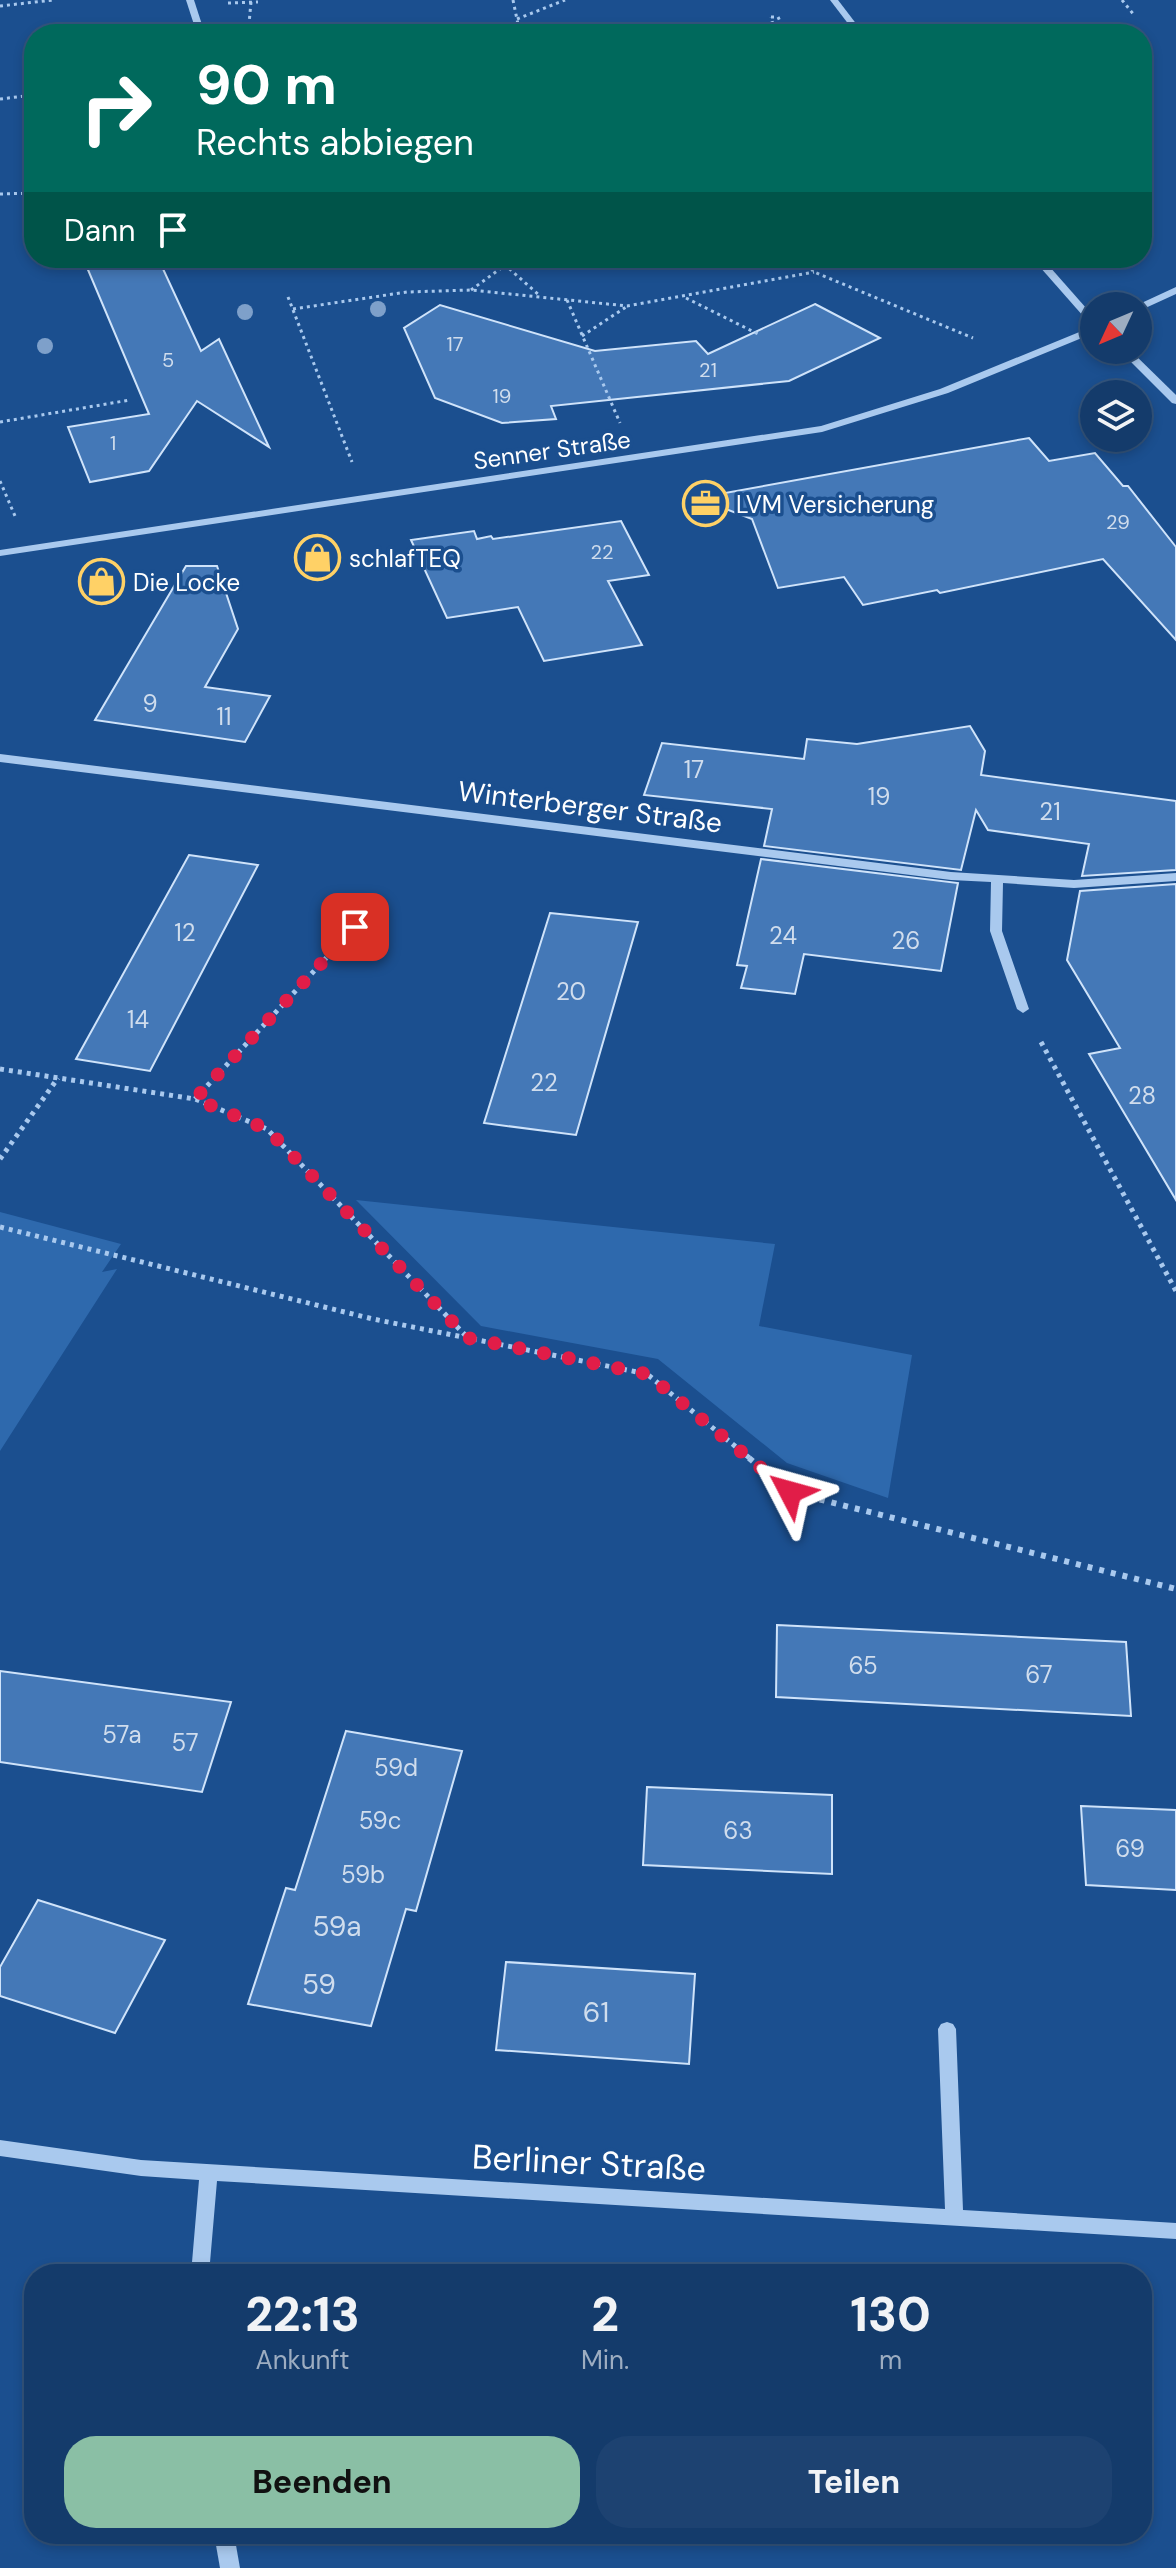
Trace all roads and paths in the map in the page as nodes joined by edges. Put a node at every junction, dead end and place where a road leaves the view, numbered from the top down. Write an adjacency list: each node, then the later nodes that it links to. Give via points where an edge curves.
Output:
1 (53, 0): 8 (path)
2 (190, 0): 11 (street)
3 (251, 0): 12 (path)
4 (513, 0): 10 (path)
5 (565, 0): 10 (path)
6 (834, 0): 16 (street)
7 (1122, 0): 9 (path)
8 (0, 6)
9 (1134, 15)
10 (517, 19): 13 (path)
11 (198, 24)
12 (249, 24)
13 (518, 24)
14 (773, 24): 15 (path, via 771,17)
15 (781, 24)
16 (852, 24)
17 (24, 95): 18 (path)
18 (0, 99)
19 (24, 193): 20 (path)
20 (0, 194)
21 (275, 268): 34 (path)
22 (499, 268): 27 (path)
23 (508, 268): 29 (path)
24 (811, 268): 26 (path)
25 (1045, 268): 35 (street)
26 (814, 272): 30 (path); 39 (path)
27 (471, 290): 29 (path); 34 (path, via 407,292)
28 (1176, 290): 32 (street)
29 (540, 296): 31 (path)
30 (685, 297): 33 (path); 37 (path)
31 (566, 299): 33 (path); 38 (path)
32 (1152, 301)
33 (627, 306): 38 (path)
34 (293, 309): 45 (path)
35 (1080, 309)
36 (1080, 332): 48 (street, Senner Straße, via 944,391 822,429)
37 (758, 334)
38 (582, 336): 44 (path)
39 (977, 339)
40 (1138, 364): 42 (street)
41 (130, 400): 43 (path)
42 (1176, 401)
43 (0, 422)
44 (622, 426)
45 (353, 464)
46 (0, 481): 47 (path)
47 (17, 519)
48 (0, 553)
49 (0, 758): 51 (street, Winterberger Straße)
50 (1176, 877): 51 (street, Winterberger Straße, via 1074,884)
51 (997, 879): 53 (street, via 996,931)
52 (355, 927): 56 (path)
53 (1023, 1009): 59 (path)
54 (0, 1069): 55 (path)
55 (58, 1078): 56 (path); 57 (path)
56 (195, 1099): 60 (path, via 267,1129)
57 (0, 1159)
58 (0, 1227): 60 (path)
59 (1176, 1291)
60 (468, 1338): 61 (path, via 647,1374 790,1492)
61 (1176, 1589)
62 (947, 2029): 65 (street)
63 (0, 2148): 64 (street, Berliner Straße)
64 (209, 2173): 65 (street, Berliner Straße); 67 (street)
65 (954, 2217): 66 (street, Berliner Straße)
66 (1176, 2231)
67 (201, 2264)
68 (226, 2544): 69 (street)
69 (230, 2568)

